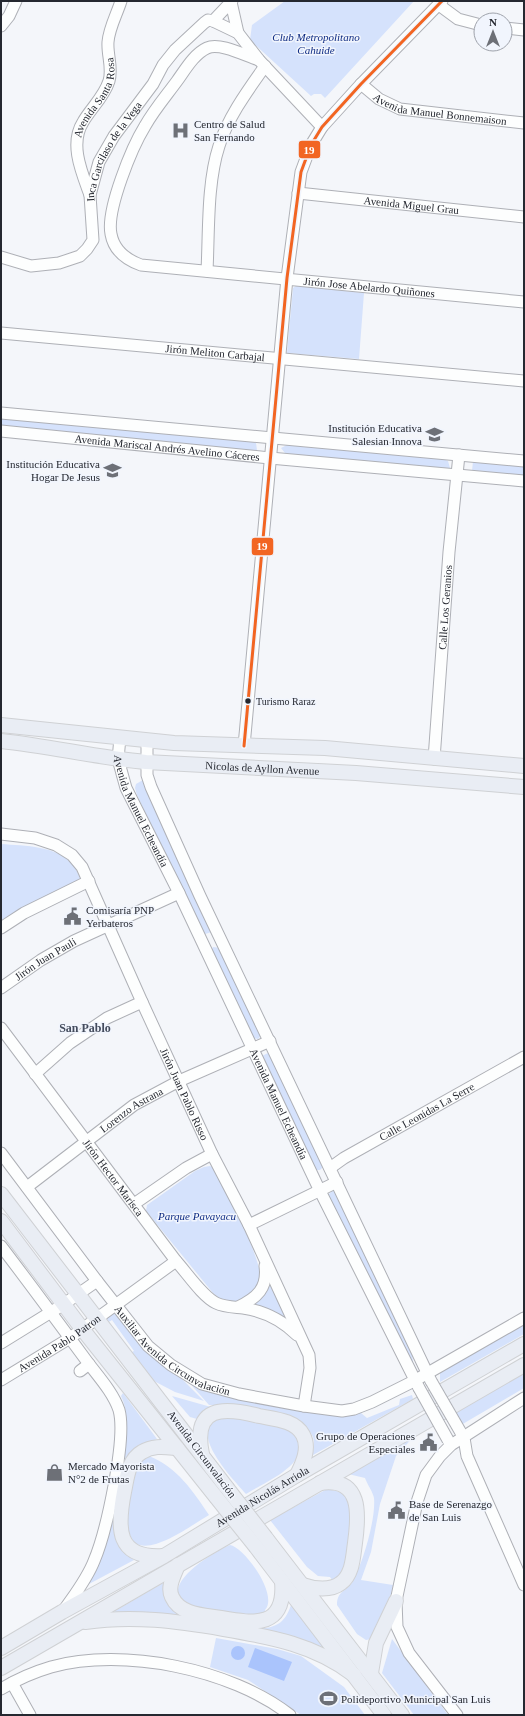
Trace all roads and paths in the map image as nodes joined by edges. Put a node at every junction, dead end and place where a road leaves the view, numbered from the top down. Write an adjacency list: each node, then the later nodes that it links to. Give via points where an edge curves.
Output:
1 (16, 1): 7 (street)
2 (121, 1): 16 (street, Avenida Santa Rosa, via 108,41 109,81 102,97 82,122 78,134 77,156)
3 (232, 1): 5 (street, Inca Garcilaso de la Vega); 10 (street)
4 (440, 3): 6 (street, via 458,18); 12 (street)
5 (213, 21): 10 (street); 16 (street, Inca Garcilaso de la Vega, via 208,20 198,28 163,65 99,162)
6 (473, 23)
7 (1, 26)
8 (513, 29): 9 (street)
9 (524, 30)
10 (238, 33): 11 (street)
11 (262, 63): 14 (street); 19 (street, via 219,145 212,181); 19 (street, Jirón Jose Abelardo Quiñones, via 217,46 207,48 193,59 144,126 113,202 111,234 119,253 141,265)
12 (361, 84): 13 (street, Avenida Manuel Bonnemaison, via 380,99 400,109); 14 (street)
13 (524, 124)
14 (322, 127): 15 (street, via 311,145 301,172)
15 (298, 193): 17 (street, Avenida Miguel Grau); 20 (street)
16 (90, 195): 18 (street, Inca Garcilaso de la Vega, via 92,240 80,256 59,264 31,266)
17 (524, 217)
18 (1, 257)
19 (207, 271): 20 (street, Jirón Jose Abelardo Quiñones)
20 (287, 278): 21 (street, Jirón Jose Abelardo Quiñones); 23 (street)
21 (524, 302)
22 (1, 333): 23 (street, Jirón Meliton Carbajal)
23 (280, 358): 24 (street, Jirón Meliton Carbajal); 27 (street)
24 (524, 381)
25 (1, 413): 27 (street, Avenida Mariscal Andrés Avelino Cáceres)
26 (1, 430): 29 (street, Avenida Mariscal Andrés Avelino Cáceres)
27 (272, 438): 28 (street, Avenida Mariscal Andrés Avelino Cáceres); 29 (street)
28 (459, 455): 30 (street, Avenida Mariscal Andrés Avelino Cáceres); 31 (street, Calle Los Geranios)
29 (270, 458): 31 (street, Avenida Mariscal Andrés Avelino Cáceres); 37 (street)
30 (524, 461)
31 (457, 475): 32 (street, Avenida Mariscal Andrés Avelino Cáceres); 39 (street, Calle Los Geranios)
32 (524, 481)
33 (1, 725): 34 (main road, Nicolas de Ayllon Avenue)
34 (120, 738): 36 (main road, Nicolas de Ayllon Avenue); 38 (street, Avenida Manuel Echeandía)
35 (1, 741): 38 (main road, Nicolas de Ayllon Avenue)
36 (146, 741): 37 (main road, Nicolas de Ayllon Avenue); 40 (street, Avenida Manuel Echeandía)
37 (244, 746): 39 (main road, Nicolas de Ayllon Avenue, via 325,748)
38 (118, 759): 40 (main road, Nicolas de Ayllon Avenue); 45 (street, Avenida Manuel Echeandía, via 126,788)
39 (434, 759): 41 (main road, Nicolas de Ayllon Avenue)
40 (146, 762): 42 (main road, Nicolas de Ayllon Avenue, via 356,773); 48 (street, Avenida Manuel Echeandía, via 151,787)
41 (524, 766)
42 (524, 787)
43 (1, 834): 44 (street, Jirón Juan Pablo Risso, via 35,838 56,845 72,855)
44 (89, 881): 46 (street, Jirón Juan Pablo Risso); 47 (street, via 24,913)
45 (179, 893): 46 (street, Jirón Juan Pauli); 49 (street, Avenida Manuel Echeandía)
46 (108, 924): 50 (street, Jirón Juan Pauli, via 41,960); 51 (street, Jirón Juan Pablo Risso)
47 (1, 928)
48 (218, 935): 49 (street); 53 (street, Avenida Manuel Echeandía)
49 (201, 943): 54 (street, Avenida Manuel Echeandía)
50 (1, 988)
51 (142, 1002): 56 (street, via 108,1018 70,1043); 57 (street, Jirón Juan Pablo Risso)
52 (1, 1028): 56 (street, Jirón Hector Marisca)
53 (270, 1041): 54 (street, Lorenzo Astrana); 61 (street, Avenida Manuel Echeandía)
54 (251, 1049): 57 (street, Lorenzo Astrana); 64 (street, Avenida Manuel Echeandía)
55 (524, 1057): 61 (street, Calle Leonidas La Serre)
56 (35, 1074): 58 (street, Jirón Hector Marisca)
57 (179, 1081): 58 (street, Lorenzo Astrana, via 134,1105); 60 (street, Jirón Juan Pablo Risso)
58 (86, 1140): 63 (street, Lorenzo Astrana); 66 (street, Jirón Hector Marisca)
59 (1, 1153): 63 (street, Auxiliar Avenida Circunvalación)
60 (212, 1154): 66 (street, via 186,1168); 68 (street, Jirón Juan Pablo Risso)
61 (330, 1168): 62 (street, Avenida Manuel Echeandía)
62 (337, 1182): 64 (street); 86 (street, Avenida Manuel Echeandía)
63 (27, 1187): 72 (street, Auxiliar Avenida Circunvalación)
64 (319, 1189): 68 (street); 88 (street, Avenida Manuel Echeandía)
65 (1, 1194): 73 (main road, Avenida Circunvalación)
66 (134, 1204): 70 (street, Jirón Hector Marisca)
67 (1, 1221): 74 (main road, Avenida Circunvalación)
68 (249, 1225): 71 (street, Jirón Juan Pablo Risso)
69 (1, 1246): 77 (street)
70 (176, 1261): 75 (street); 76 (street, Jirón Hector Marisca, via 216,1303)
71 (265, 1262): 76 (street, via 266,1276 260,1294); 82 (street, Jirón Juan Pablo Risso)
72 (96, 1281): 73 (street); 75 (street, Auxiliar Avenida Circunvalación)
73 (79, 1293): 74 (street); 78 (main road, Avenida Circunvalación)
74 (64, 1304): 77 (street); 80 (main road, Avenida Circunvalación)
75 (116, 1306): 78 (street, Avenida Pablo Patron); 90 (street, Auxiliar Avenida Circunvalación, via 148,1346 171,1365 202,1384)
76 (238, 1308): 82 (street, Jirón Hector Marisca, via 272,1316 289,1327)
77 (52, 1312): 81 (street); 83 (street)
78 (98, 1318): 80 (street, Avenida Pablo Patron); 94 (main road, Avenida Circunvalación)
79 (524, 1318): 86 (street, Auxiliar Avenida Circunvalación)
80 (83, 1330): 81 (street, Avenida Pablo Patron); 93 (main road, Avenida Circunvalación)
81 (70, 1338): 87 (street, Avenida Pablo Patron); 105 (street, via 85,1367 104,1384 119,1409 121,1421 116,1473 100,1545 85,1580)
82 (302, 1340): 90 (street, Jirón Juan Pablo Risso, via 309,1355 310,1368)
83 (1, 1343)
84 (524, 1344): 96 (main road, Avenida Nicolás Arriola)
85 (524, 1365): 97 (main road, Avenida Nicolás Arriola)
86 (429, 1377): 88 (street, Auxiliar Avenida Circunvalación); 91 (street, Avenida Manuel Echeandía, bridge)
87 (1, 1380)
88 (416, 1385): 90 (street, Auxiliar Avenida Circunvalación, via 354,1409 342,1411); 92 (street, Avenida Manuel Echeandía, bridge)
89 (524, 1398): 91 (street)
90 (304, 1406)
91 (462, 1434): 92 (street); 95 (street, Avenida Manuel Echeandía)
92 (449, 1443): 95 (street, Avenida Manuel Echeandía); 104 (street, via 429,1469 419,1492)
93 (177, 1448): 98 (main road, Avenida Circunvalación, bridge, via 216,1497); 99 (main road, via 150,1448 135,1457 128,1471 119,1518 123,1539 132,1550 146,1556)
94 (202, 1454): 96 (main road, via 200,1439 202,1427 208,1417 218,1411 236,1410 289,1423 301,1431 306,1447); 98 (main road, Avenida Circunvalación, bridge, via 227,1488)
95 (466, 1456): 103 (street, Avenida Manuel Echeandía)
96 (297, 1476): 99 (main road, Avenida Nicolás Arriola)
97 (319, 1483): 100 (main road, Avenida Nicolás Arriola); 102 (main road, via 343,1486 355,1499 358,1516 353,1562 345,1579 336,1585 316,1588)
98 (261, 1543): 101 (main road, Avenida Circunvalación); 102 (main road, Avenida Circunvalación)
99 (164, 1556): 105 (main road, Avenida Nicolás Arriola)
100 (178, 1565): 101 (main road, via 170,1592 179,1606 191,1612 245,1622 263,1620 276,1612 282,1600); 106 (main road, Avenida Nicolás Arriola)
101 (282, 1581): 110 (main road, Avenida Circunvalación)
102 (302, 1585): 109 (main road, Avenida Circunvalación)
103 (524, 1585)
104 (396, 1601): 109 (main road, via 376,1643); 117 (street, via 395,1619 400,1636 416,1663)
105 (62, 1612): 107 (main road, Avenida Nicolás Arriola)
106 (79, 1623): 108 (main road, Avenida Nicolás Arriola); 110 (main road, via 148,1619 278,1639 336,1662)
107 (1, 1648)
108 (1, 1668)
109 (371, 1673): 116 (main road, Avenida Circunvalación)
110 (354, 1675): 115 (main road, Avenida Circunvalación)
111 (12, 1683): 112 (street); 113 (street); 114 (street, via 50,1667 75,1662 107,1660 161,1664 233,1682 269,1700)
112 (1, 1689)
113 (30, 1715)
114 (290, 1715)
115 (384, 1715)
116 (402, 1715)
117 (457, 1715)

